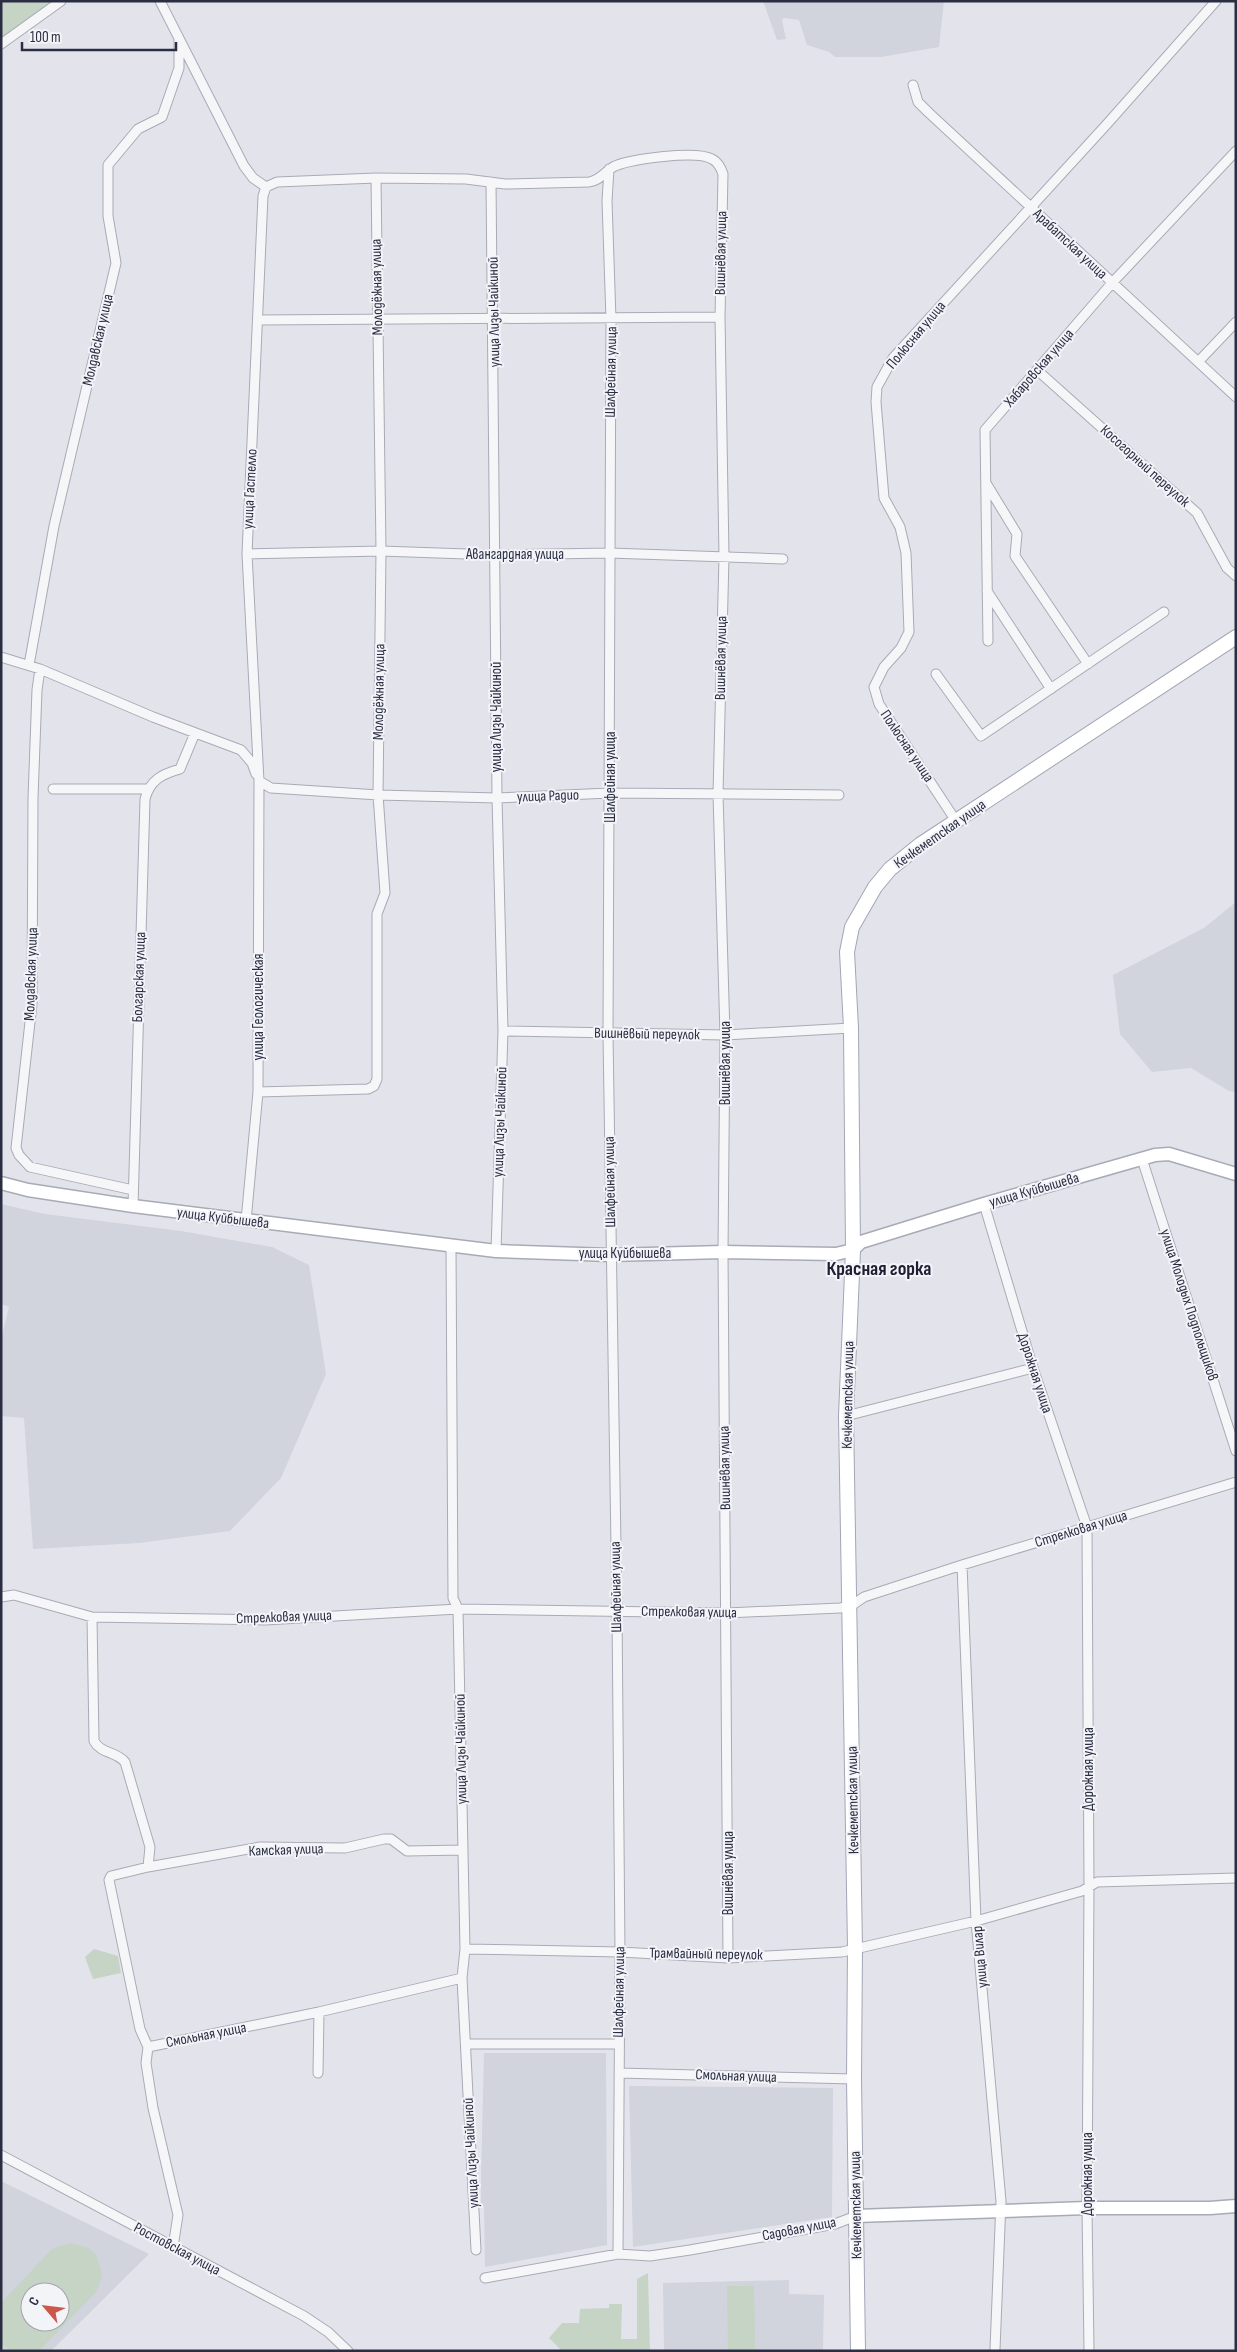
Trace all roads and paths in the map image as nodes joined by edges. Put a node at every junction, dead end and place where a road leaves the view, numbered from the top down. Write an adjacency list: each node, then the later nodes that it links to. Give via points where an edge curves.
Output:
1 (61, 1): 5 (street)
2 (160, 1): 4 (street)
3 (1216, 1): 12 (street, Полюсная улица)
4 (179, 38): 11 (street, via 244,166); 37 (street, Молдавская улица, via 179,68 162,116 138,129 108,165 108,216 116,263 54,526)
5 (1, 44)
6 (913, 85): 12 (street, Арабатская улица, via 918,102)
7 (1236, 151): 13 (street, Хабаровская улица)
8 (609, 169): 10 (street, via 589,182); 14 (street, Вишнёвая улица, via 669,155 704,156 721,168); 16 (street, Шалфейная улица)
9 (376, 178): 10 (street); 11 (street, via 277,182); 15 (street, Молодёжная улица)
10 (492, 182): 18 (street, улица Лизы Чайкиной)
11 (266, 187): 17 (street, улица Гастелло, via 263,196)
12 (1030, 207): 13 (street, Арабатская улица); 51 (street, Полюсная улица, via 893,358 877,387 884,498 900,527 906,553 909,632 874,687 879,704)
13 (1112, 283): 20 (street, Арабатская улица); 21 (street, Хабаровская улица)
14 (720, 317): 16 (street); 28 (street, Вишнёвая улица)
15 (377, 319): 17 (street); 18 (street); 24 (street, Молодёжная улица)
16 (611, 319): 18 (street); 26 (street, Шалфейная улица)
17 (259, 320): 25 (street, улица Гастелло)
18 (494, 320): 27 (street, улица Лизы Чайкиной)
19 (1236, 322): 20 (street)
20 (1198, 362): 22 (street, Арабатская улица)
21 (1037, 370): 23 (street, Хабаровская улица, via 984,430); 30 (street, Косогорный переулок, via 1197,513 1227,568)
22 (1236, 397)
23 (985, 482): 31 (street, Хабаровская улица); 36 (street, via 1017,534 1015,556)
24 (381, 551): 25 (street, Авангардная улица); 27 (street, Авангардная улица); 48 (street, Молодёжная улица)
25 (247, 554): 42 (street, улица Гастелло)
26 (609, 554): 27 (street, Авангардная улица); 28 (street, Авангардная улица); 46 (street, Шалфейная улица)
27 (495, 555): 50 (street, улица Лизы Чайкиной)
28 (724, 557): 29 (street, Авангардная улица); 47 (street, Вишнёвая улица)
29 (783, 559)
30 (1236, 576)
31 (987, 591): 34 (street, Хабаровская улица); 40 (street)
32 (1164, 612): 36 (street)
33 (1236, 637): 51 (main road, Кечкеметская улица)
34 (988, 641)
35 (1, 657): 37 (street)
36 (1088, 664): 40 (street)
37 (29, 665): 38 (street)
38 (40, 669): 41 (street); 60 (street, Молдавская улица, via 33,798 32,1004 16,1148 18,1156 30,1166)
39 (936, 674): 40 (street, via 981,736)
40 (1051, 689)
41 (195, 733): 42 (street, via 241,750 252,763); 44 (street, via 180,769 161,775)
42 (259, 781): 45 (street, улица Гастелло); 48 (street, улица Радио, via 271,788)
43 (54, 789): 44 (street)
44 (148, 789): 60 (street, Болгарская улица, via 145,799)
45 (259, 792): 56 (street, улица Геологическая)
46 (610, 793): 47 (street, улица Радио); 50 (street, улица Радио); 54 (street, Шалфейная улица)
47 (718, 794): 49 (street, улица Радио); 55 (street, Вишнёвая улица)
48 (378, 795): 50 (street, улица Радио); 56 (street, Молодёжная улица, via 385,893 377,914 376,1083 368,1089)
49 (839, 795)
50 (497, 798): 53 (street, улица Лизы Чайкиной)
51 (956, 820): 52 (main road, Кечкеметская улица, via 890,869 862,906 852,927 846,952)
52 (851, 1028): 55 (street, Вишнёвый переулок); 65 (main road, Кечкеметская улица)
53 (503, 1031): 54 (street, Вишнёвый переулок); 66 (street, улица Лизы Чайкиной)
54 (608, 1034): 55 (street, Вишнёвый переулок); 68 (street, Шалфейная улица)
55 (725, 1035): 67 (street, Вишнёвая улица)
56 (258, 1092): 63 (street, улица Геологическая)
57 (1142, 1159): 58 (main road, улица Куйбышева, via 1169,1154); 61 (main road, улица Куйбышева); 71 (street, улица Молодых Подпольщиков)
58 (1236, 1174)
59 (1, 1183): 62 (main road, улица Куйбышева)
60 (133, 1190): 62 (street, Болгарская улица)
61 (984, 1204): 65 (main road, улица Куйбышева, via 861,1242); 69 (street, Дорожная улица)
62 (133, 1206): 63 (main road, улица Куйбышева)
63 (246, 1221): 64 (main road, улица Куйбышева)
64 (451, 1247): 66 (main road, улица Куйбышева); 77 (street, улица Лизы Чайкиной, via 453,1598)
65 (853, 1250): 67 (main road, улица Куйбышева, via 836,1254); 70 (main road, Кечкеметская улица)
66 (496, 1251): 68 (main road, улица Куйбышева)
67 (723, 1252): 68 (main road, улица Куйбышева); 79 (street, Вишнёвая улица)
68 (610, 1254): 78 (street, Шалфейная улица)
69 (1033, 1368): 70 (street); 73 (street, Дорожная улица)
70 (846, 1416): 76 (main road, Кечкеметская улица)
71 (1236, 1451)
72 (1236, 1482): 73 (street, Стрелковая улица)
73 (1087, 1527): 74 (street, Стрелковая улица); 84 (street, Дорожная улица)
74 (962, 1565): 76 (street, Стрелковая улица, via 864,1597); 85 (street, улица Вилар)
75 (1, 1597): 80 (street, Стрелковая улица, via 14,1595)
76 (851, 1606): 79 (street, Стрелковая улица); 86 (main road, Кечкеметская улица)
77 (458, 1609): 78 (street, Стрелковая улица); 80 (street, Стрелковая улица, via 265,1620); 81 (street, улица Лизы Чайкиной)
78 (617, 1611): 79 (street, Стрелковая улица); 88 (street, Шалфейная улица)
79 (727, 1613): 89 (street, Вишнёвая улица)
80 (92, 1618): 82 (street, via 94,1741 125,1762 150,1846)
81 (463, 1850): 82 (street, Камская улица, via 408,1851 391,1839 384,1839 345,1848 260,1847); 87 (street, улица Лизы Чайкиной)
82 (148, 1867): 94 (street, Камская улица, via 114,1874 109,1880 140,2029)
83 (1236, 1878): 84 (street, Трамвайный переулок, via 1097,1882)
84 (1089, 1887): 85 (street, Трамвайный переулок); 100 (street, Дорожная улица)
85 (976, 1921): 86 (street, Трамвайный переулок); 101 (street, улица Вилар)
86 (855, 1948): 89 (street, Трамвайный переулок, via 842,1952); 97 (main road, Кечкеметская улица)
87 (465, 1949): 88 (street, Трамвайный переулок); 90 (street, улица Лизы Чайкиной)
88 (620, 1952): 89 (street, Трамвайный переулок); 93 (street, Шалфейная улица)
89 (728, 1958)
90 (462, 1978): 91 (street, Смольная улица); 92 (street, улица Лизы Чайкиной)
91 (319, 2012): 94 (street, Смольная улица); 96 (street)
92 (466, 2044): 93 (street); 104 (street, улица Лизы Чайкиной)
93 (618, 2044): 95 (street, Шалфейная улица)
94 (148, 2047): 103 (street, Смольная улица, via 146,2063 153,2108 178,2215)
95 (619, 2073): 97 (street, Смольная улица); 105 (street, Шалфейная улица)
96 (318, 2074)
97 (854, 2079): 102 (main road, Кечкеметская улица)
98 (1, 2155): 103 (street, Ростовская улица)
99 (1236, 2206): 100 (main road, Садовая улица)
100 (1087, 2208): 101 (main road, Садовая улица); 110 (street, Дорожная улица)
101 (1001, 2211): 102 (main road, Садовая улица); 107 (street, улица Вилар)
102 (856, 2216): 105 (street, Садовая улица, via 835,2224 690,2250 650,2256); 109 (main road, Кечкеметская улица)
103 (173, 2247): 108 (street, Ростовская улица, via 304,2316)
104 (476, 2250)
105 (618, 2254): 106 (street, Садовая улица)
106 (485, 2278)
107 (995, 2349)
108 (348, 2351)
109 (858, 2351)
110 (1088, 2351)

